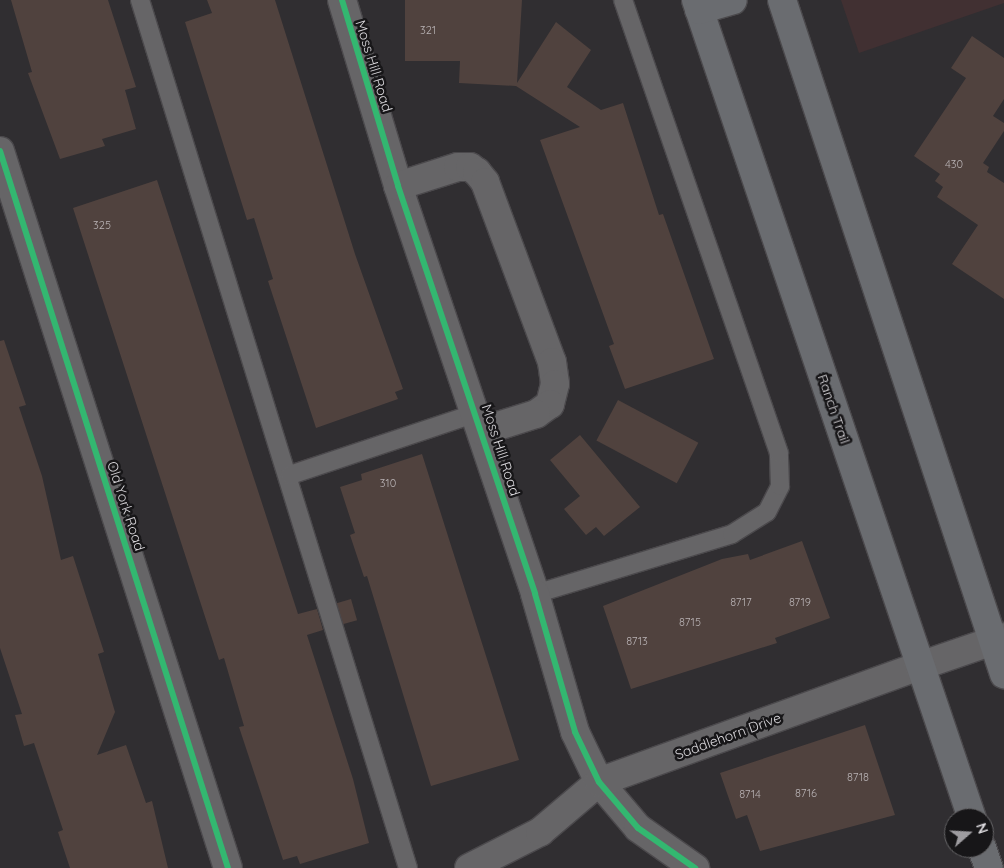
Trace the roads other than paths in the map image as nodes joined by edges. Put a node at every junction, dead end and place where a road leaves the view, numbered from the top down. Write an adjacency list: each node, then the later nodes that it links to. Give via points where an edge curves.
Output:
1 (140, 0): 10 (lane)
2 (342, 0): 8 (street, Moss Hill Road)
3 (623, 0): 11 (lane, via 780,453 780,486 767,512 732,534)
4 (733, 0): 6 (main road)
5 (782, 0): 12 (main road)
6 (698, 5): 13 (main road, Ranch Trail)
7 (0, 151): 17 (street, Old York Road)
8 (398, 186): 9 (street, Moss Hill Road); 9 (street, Moss Hill Road, via 458,167 470,167 477,172 485,182 552,362 555,384 550,404 536,414)
9 (479, 422): 10 (lane); 11 (street, Moss Hill Road)
10 (290, 475): 18 (lane)
11 (535, 594): 15 (street, Moss Hill Road, via 558,681)
12 (998, 639): 13 (street, Saddlehorn Drive); 14 (main road)
13 (920, 666): 15 (street, Saddlehorn Drive); 16 (main road, Ranch Trail)
14 (1004, 674)
15 (599, 782): 19 (street, Saddlehorn Drive, via 540,832); 20 (street, Moss Hill Road, via 638,828)
16 (969, 808)
17 (228, 868)
18 (408, 868)
19 (469, 868)
20 (696, 868)

